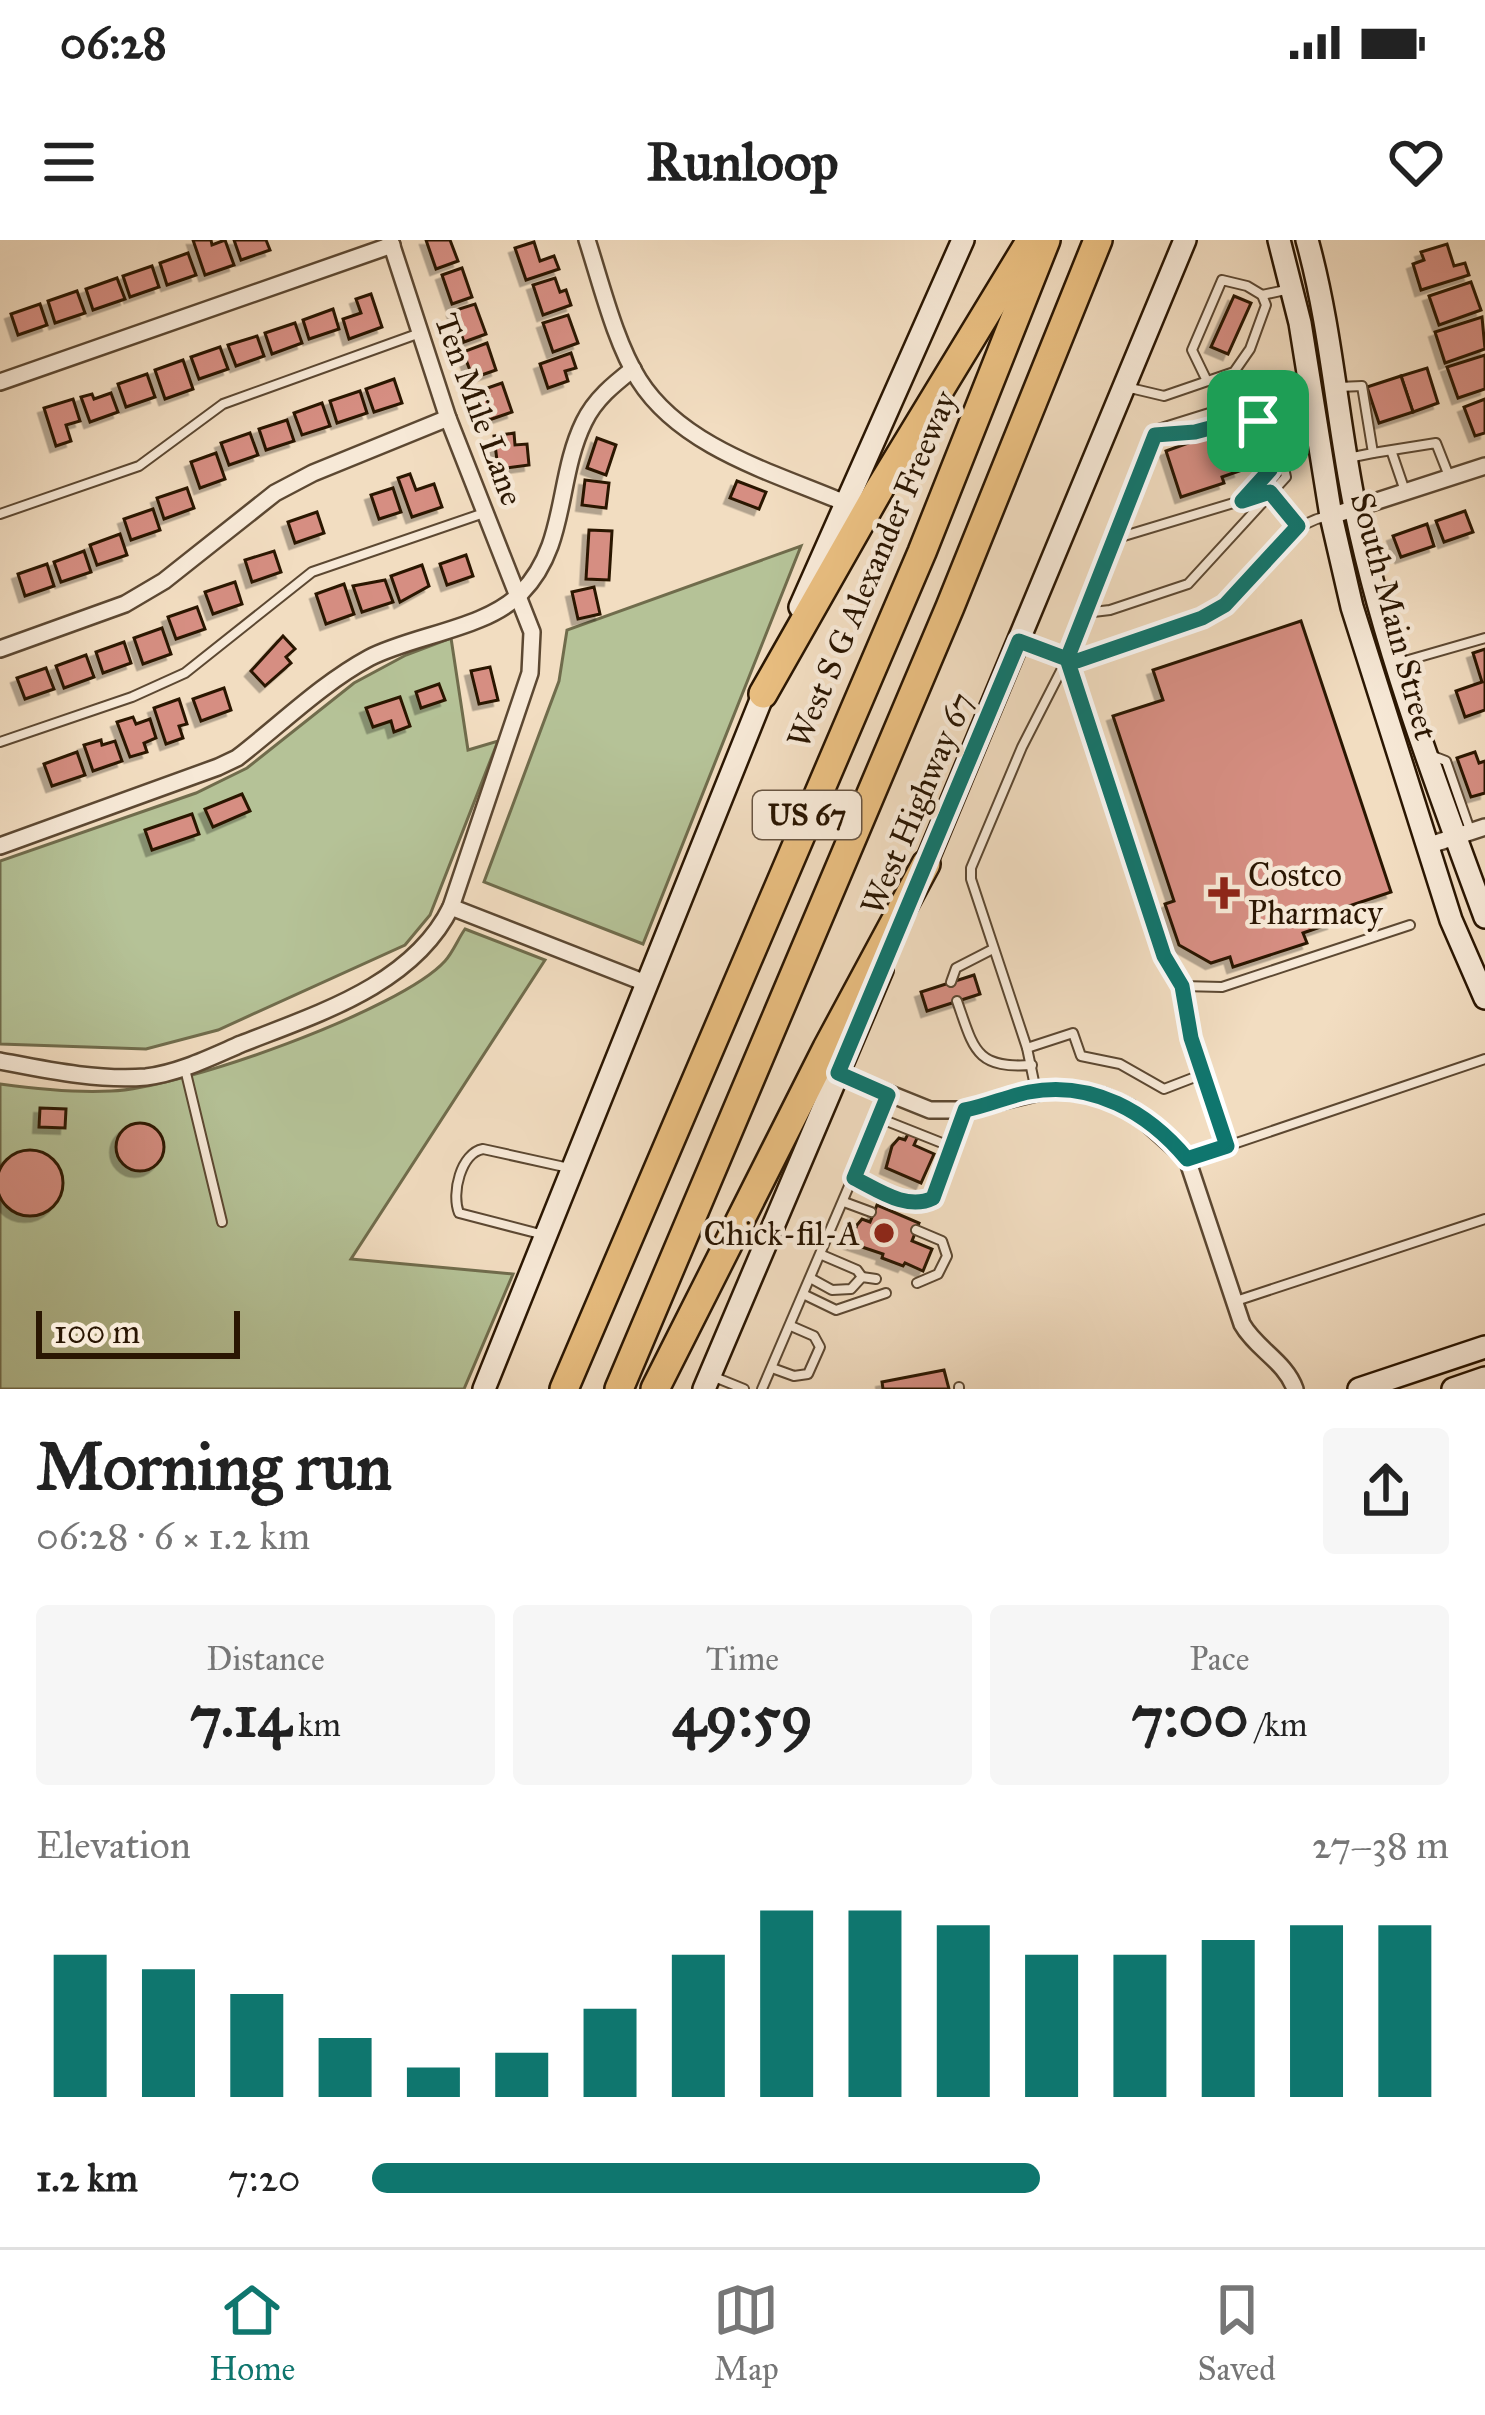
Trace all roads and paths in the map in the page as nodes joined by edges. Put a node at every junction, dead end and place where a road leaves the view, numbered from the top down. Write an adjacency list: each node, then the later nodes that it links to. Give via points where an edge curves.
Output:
1 (587, 240): 14 (street)
2 (963, 240): 29 (main road)
3 (1030, 240): 44 (highway)
4 (1046, 240): 95 (highway, West S G Alexander Freeway / US 67, via 922,552)
5 (1098, 240): 96 (highway, US 67)
6 (1185, 240): 17 (main road, West Highway 67)
7 (1279, 240): 11 (main road, South Main Street)
8 (1307, 240): 10 (main road, South Main Street)
9 (391, 242): 13 (street, Ten Mile Lane); 16 (street)
10 (1318, 281): 11 (main road); 18 (main road, South Main Street)
11 (1293, 289): 12 (lane); 33 (main road, South Main Street)
12 (1262, 295): 15 (lane, via 1250,349 1234,371); 15 (lane, via 1222,280 1192,350)
13 (420, 333): 19 (street, Ten Mile Lane); 32 (lane, via 223,404 139,466)
14 (633, 369): 29 (street, via 662,410 723,451); 36 (street, via 585,418 551,552)
15 (1208, 381): 17 (lane, via 1164,396)
16 (0, 382)
17 (1125, 387): 39 (main road, West Highway 67)
18 (1337, 388): 21 (lane, via 1361,385); 23 (main road, South Main Street)
19 (448, 418): 31 (street, Ten Mile Lane); 40 (street, via 274,493 125,604)
20 (1155, 435): 26 (lane, via 1251,400 1274,417 1286,477); 28 (lane, via 1258,421 1270,470); 35 (lane)
21 (1373, 453): 22 (lane); 23 (lane)
22 (1392, 453): 25 (lane, via 1436,442); 27 (lane)
23 (1348, 458): 30 (main road, South Main Street)
24 (1485, 466): 25 (street)
25 (1450, 478): 27 (street)
26 (1270, 492): 28 (lane); 34 (lane); 37 (lane, via 1188,584)
27 (1405, 493): 30 (street)
28 (1242, 501): 35 (lane)
29 (845, 502): 44 (main road)
30 (1355, 510): 33 (street); 42 (main road, South Main Street)
31 (484, 513): 36 (street, Ten Mile Lane); 45 (lane, via 312,572 185,673)
32 (0, 514)
33 (1331, 516): 34 (lane); 43 (main road, South Main Street)
34 (1298, 526): 41 (lane, via 1225,605)
35 (1114, 539): 37 (lane)
36 (519, 596): 47 (street, via 373,656 237,758); 51 (street, Ten Mile Lane, via 532,632 530,673)
37 (1085, 613): 41 (lane)
38 (1485, 638): 42 (lane)
39 (1019, 641): 41 (lane); 49 (main road, West Highway 67)
40 (0, 649)
41 (1067, 659): 54 (lane, via 970,868); 57 (lane, via 1164,956)
42 (1397, 664): 43 (main road); 46 (main road, South Main Street, via 1430,755)
43 (1372, 671): 48 (main road, South Main Street)
44 (763, 694): 56 (main road)
45 (0, 742)
46 (1471, 831): 48 (street); 50 (main road, South Main Street)
47 (0, 846)
48 (1427, 846): 58 (main road, South Main Street)
49 (926, 864): 65 (main road, West Highway 67); 97 (highway)
50 (1480, 889): 52 (main road, South Main Street)
51 (451, 908): 56 (street); 64 (street, Ten Mile Lane, via 412,958 338,1006)
52 (1485, 916)
53 (1411, 925): 57 (lane, via 1222,987)
54 (993, 949): 55 (lane, via 956,968); 60 (lane)
55 (951, 982)
56 (648, 984): 74 (main road)
57 (1182, 986): 66 (lane)
58 (1485, 998)
59 (958, 1001): 63 (lane, via 974,1050 1005,1067)
60 (1027, 1048): 63 (lane); 66 (lane, via 1073,1033 1081,1055 1120,1064 1164,1089)
61 (1485, 1059): 71 (lane)
62 (0, 1061): 64 (street, Ten Mile Lane, via 118,1077)
63 (1032, 1065): 67 (lane)
64 (185, 1067): 79 (lane)
65 (838, 1073): 68 (street); 93 (main road, West Highway 67)
66 (1203, 1074): 71 (lane)
67 (1036, 1091): 69 (street); 73 (street, via 1078,1092 1130,1108)
68 (888, 1095): 69 (street, via 930,1111); 70 (lane)
69 (965, 1110): 72 (lane)
70 (879, 1118): 72 (lane); 75 (lane)
71 (1227, 1146): 73 (lane)
72 (952, 1147): 75 (lane, via 933,1198 920,1205)
73 (1187, 1159): 89 (street)
74 (573, 1168): 81 (main road); 81 (lane, via 483,1149 466,1157 459,1213)
75 (854, 1178): 76 (lane)
76 (844, 1202): 77 (lane); 82 (lane)
77 (872, 1212)
78 (1485, 1219): 89 (lane)
79 (222, 1222)
80 (916, 1230): 86 (lane, via 942,1241 947,1256 938,1274)
81 (545, 1236): 94 (main road)
82 (822, 1255): 83 (lane); 84 (lane)
83 (862, 1277): 84 (lane, via 851,1289 832,1290); 85 (lane)
84 (812, 1279): 88 (lane)
85 (876, 1279)
86 (917, 1283)
87 (886, 1293): 88 (lane, via 836,1310)
88 (805, 1295): 90 (lane)
89 (1235, 1301): 100 (street, via 1251,1340)
90 (791, 1326): 92 (lane); 92 (lane, via 814,1336 817,1363 794,1376)
91 (1485, 1347): 101 (main road)
92 (772, 1368): 99 (lane)
93 (706, 1382): 98 (lane)
94 (484, 1389)
95 (564, 1389)
96 (619, 1389)
97 (656, 1389)
98 (744, 1389)
99 (762, 1389)
100 (1295, 1389)
101 (1359, 1389)

